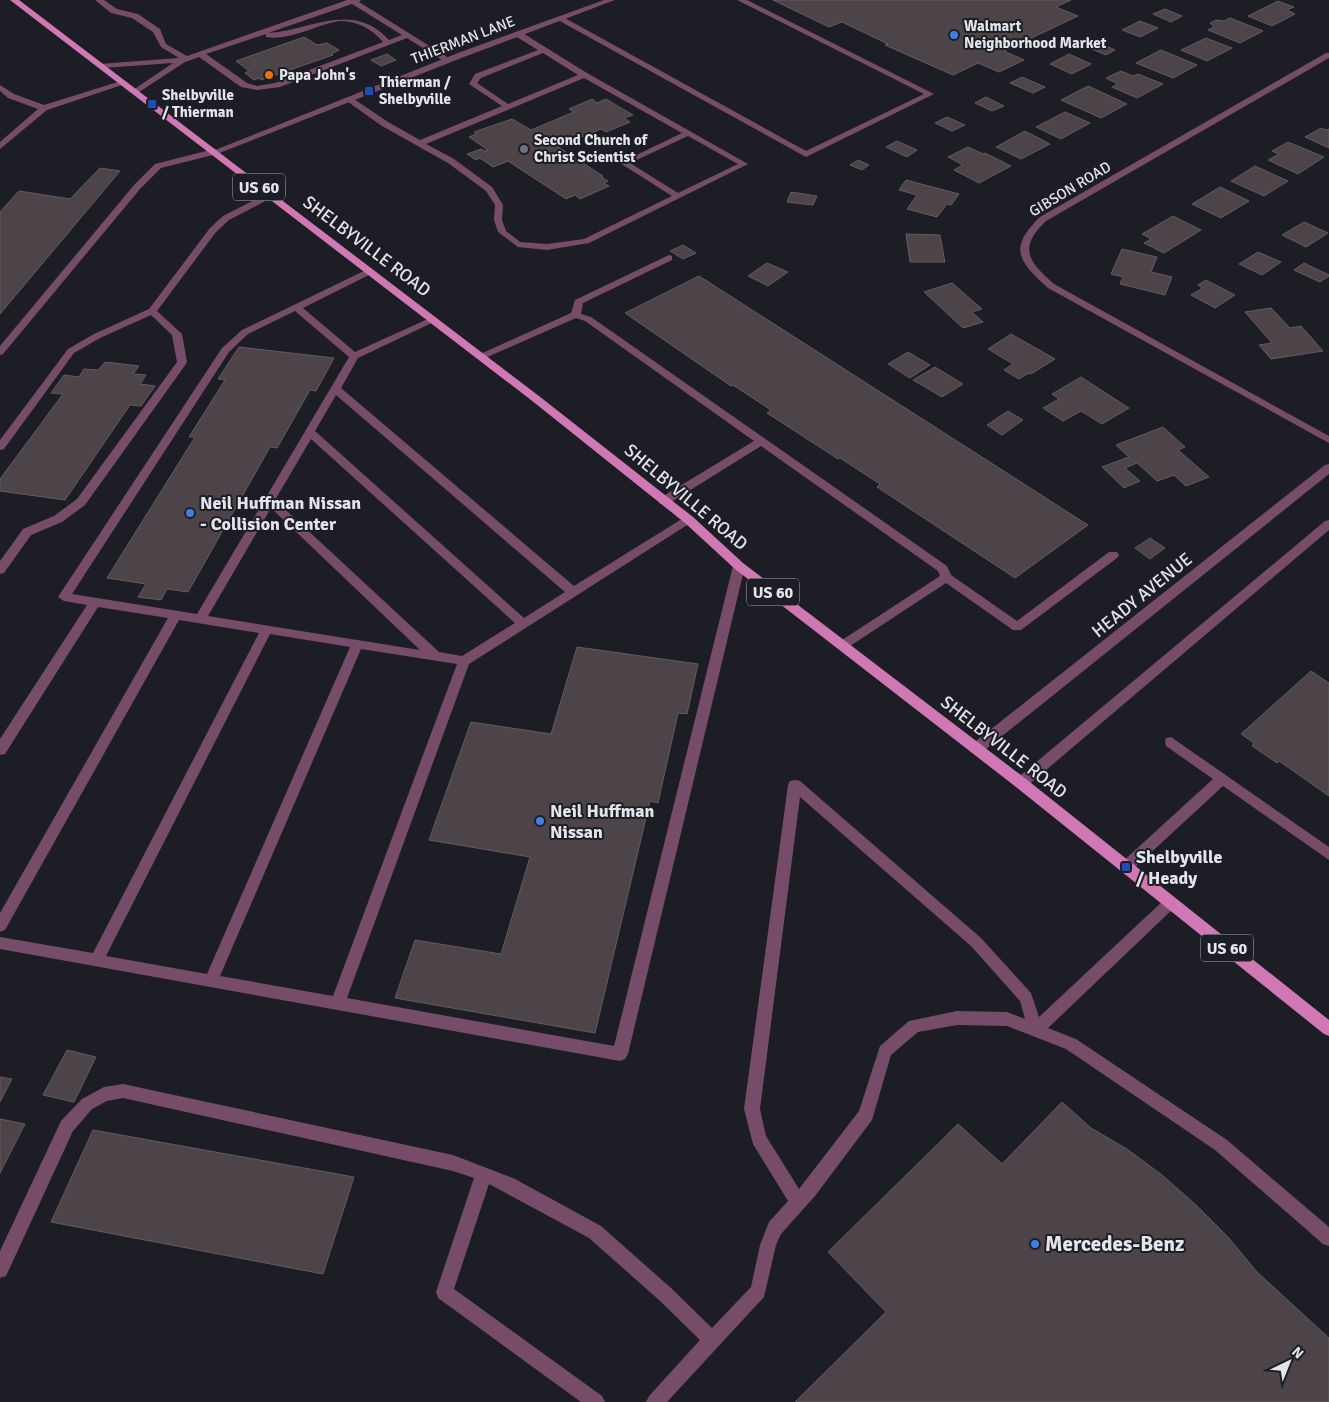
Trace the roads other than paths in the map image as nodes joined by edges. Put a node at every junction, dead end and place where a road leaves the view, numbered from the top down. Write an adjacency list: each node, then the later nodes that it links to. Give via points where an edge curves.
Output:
1 (14, 0): 16 (main road, SHELBYVILLE ROAD / US 60)
2 (99, 0): 14 (street, via 114,10 135,16 157,31 158,39 165,48)
3 (354, 0): 8 (street); 9 (street)
4 (611, 0): 6 (street, THIERMAN LANE)
5 (741, 0): 6 (street, via 930,94 806,154)
6 (560, 19): 7 (street, THIERMAN LANE)
7 (518, 34): 11 (street); 15 (street, THIERMAN LANE)
8 (408, 35): 10 (street); 15 (street)
9 (252, 36): 10 (street, via 288,34 332,20 350,18 382,34); 12 (street)
10 (388, 43): 12 (street, via 277,85 257,88 244,86)
11 (544, 50): 17 (street); 22 (street, via 478,76 473,84)
12 (200, 54): 14 (street)
13 (1329, 55): 41 (street, GIBSON ROAD, via 1043,219 1032,229 1024,244 1024,255 1032,270 1051,286)
14 (184, 60): 16 (street); 20 (street)
15 (448, 60): 21 (street, THIERMAN LANE)
16 (102, 66): 18 (main road, SHELBYVILLE ROAD / US 60)
17 (584, 75): 22 (street); 24 (street)
18 (124, 83): 20 (main road, SHELBYVILLE ROAD / US 60); 23 (street)
19 (0, 87): 23 (street, via 11,96)
20 (136, 92): 27 (main road, SHELBYVILLE ROAD / US 60)
21 (348, 99): 25 (street); 27 (street, THIERMAN LANE)
22 (508, 107): 25 (street)
23 (44, 108): 26 (street)
24 (688, 133): 29 (street, via 624,163); 29 (street, via 744,164)
25 (421, 143): 29 (street, via 490,188 499,205 498,220 502,232 518,244 547,248 586,241)
26 (0, 146)
27 (214, 152): 28 (main road, SHELBYVILLE ROAD / US 60); 36 (street, THIERMAN LANE, via 158,166)
28 (270, 195): 31 (main road, SHELBYVILLE ROAD / US 60); 33 (street, via 226,218 213,230)
29 (678, 196)
30 (670, 258): 34 (street, via 578,302)
31 (370, 272): 32 (street); 35 (main road, SHELBYVILLE ROAD / US 60)
32 (296, 307): 37 (street); 54 (street, via 245,332 225,350 64,597)
33 (152, 311): 43 (street, via 71,351); 51 (street, via 177,334 182,362 80,502 58,519 27,532)
34 (576, 315): 38 (street); 42 (street, via 588,319)
35 (433, 320): 37 (street); 38 (main road, SHELBYVILLE ROAD / US 60)
36 (0, 352)
37 (354, 356): 39 (street)
38 (480, 356): 46 (main road, SHELBYVILLE ROAD / US 60)
39 (335, 388): 40 (street); 53 (street)
40 (310, 432): 45 (street); 57 (street)
41 (1329, 440)
42 (762, 441): 46 (street); 52 (street, via 943,569)
43 (0, 447)
44 (1329, 468): 64 (street, HEADY AVENUE)
45 (269, 500): 56 (street); 61 (street)
46 (664, 501): 47 (main road, SHELBYVILLE ROAD / US 60)
47 (689, 520): 50 (main road, SHELBYVILLE ROAD / US 60); 53 (street)
48 (1329, 524): 67 (street)
49 (1113, 554): 52 (street, via 1017,627)
50 (739, 566): 60 (main road, SHELBYVILLE ROAD / US 60); 75 (street, via 620,1054)
51 (0, 570)
52 (946, 577): 60 (street)
53 (573, 592): 57 (street)
54 (95, 602): 55 (street); 65 (street)
55 (176, 615): 56 (street); 71 (street)
56 (200, 619): 58 (street)
57 (523, 624): 62 (street)
58 (267, 629): 59 (street); 73 (street)
59 (357, 644): 61 (street); 74 (street)
60 (842, 645): 64 (main road, SHELBYVILLE ROAD / US 60)
61 (435, 656): 62 (street)
62 (464, 661): 75 (street)
63 (1171, 742): 66 (street)
64 (976, 749): 67 (main road, SHELBYVILLE ROAD / US 60)
65 (0, 750)
66 (1222, 778): 68 (street); 69 (street)
67 (1021, 783): 69 (main road, SHELBYVILLE ROAD / US 60)
68 (1329, 854)
69 (1126, 867): 70 (main road, SHELBYVILLE ROAD / US 60)
70 (1170, 903): 76 (main road, SHELBYVILLE ROAD / US 60); 77 (street)
71 (0, 926)
72 (0, 943): 73 (street)
73 (96, 961): 74 (street)
74 (211, 981): 75 (street)
75 (338, 1003)
76 (1329, 1029)
77 (1036, 1030): 79 (street, via 1006,1019 958,1018 914,1026 885,1051 866,1115); 79 (street, via 1026,998 976,942 795,785 752,1109 759,1139); 80 (street, via 1071,1044 1221,1145)
78 (484, 1174): 81 (street, via 453,1162 122,1091 104,1094 87,1104 67,1126); 82 (street, via 595,1232); 83 (street, via 444,1292)
79 (798, 1202): 82 (street, via 775,1228 758,1291)
80 (1329, 1238)
81 (0, 1270)
82 (712, 1340): 84 (street)
83 (596, 1402)
84 (655, 1402)

